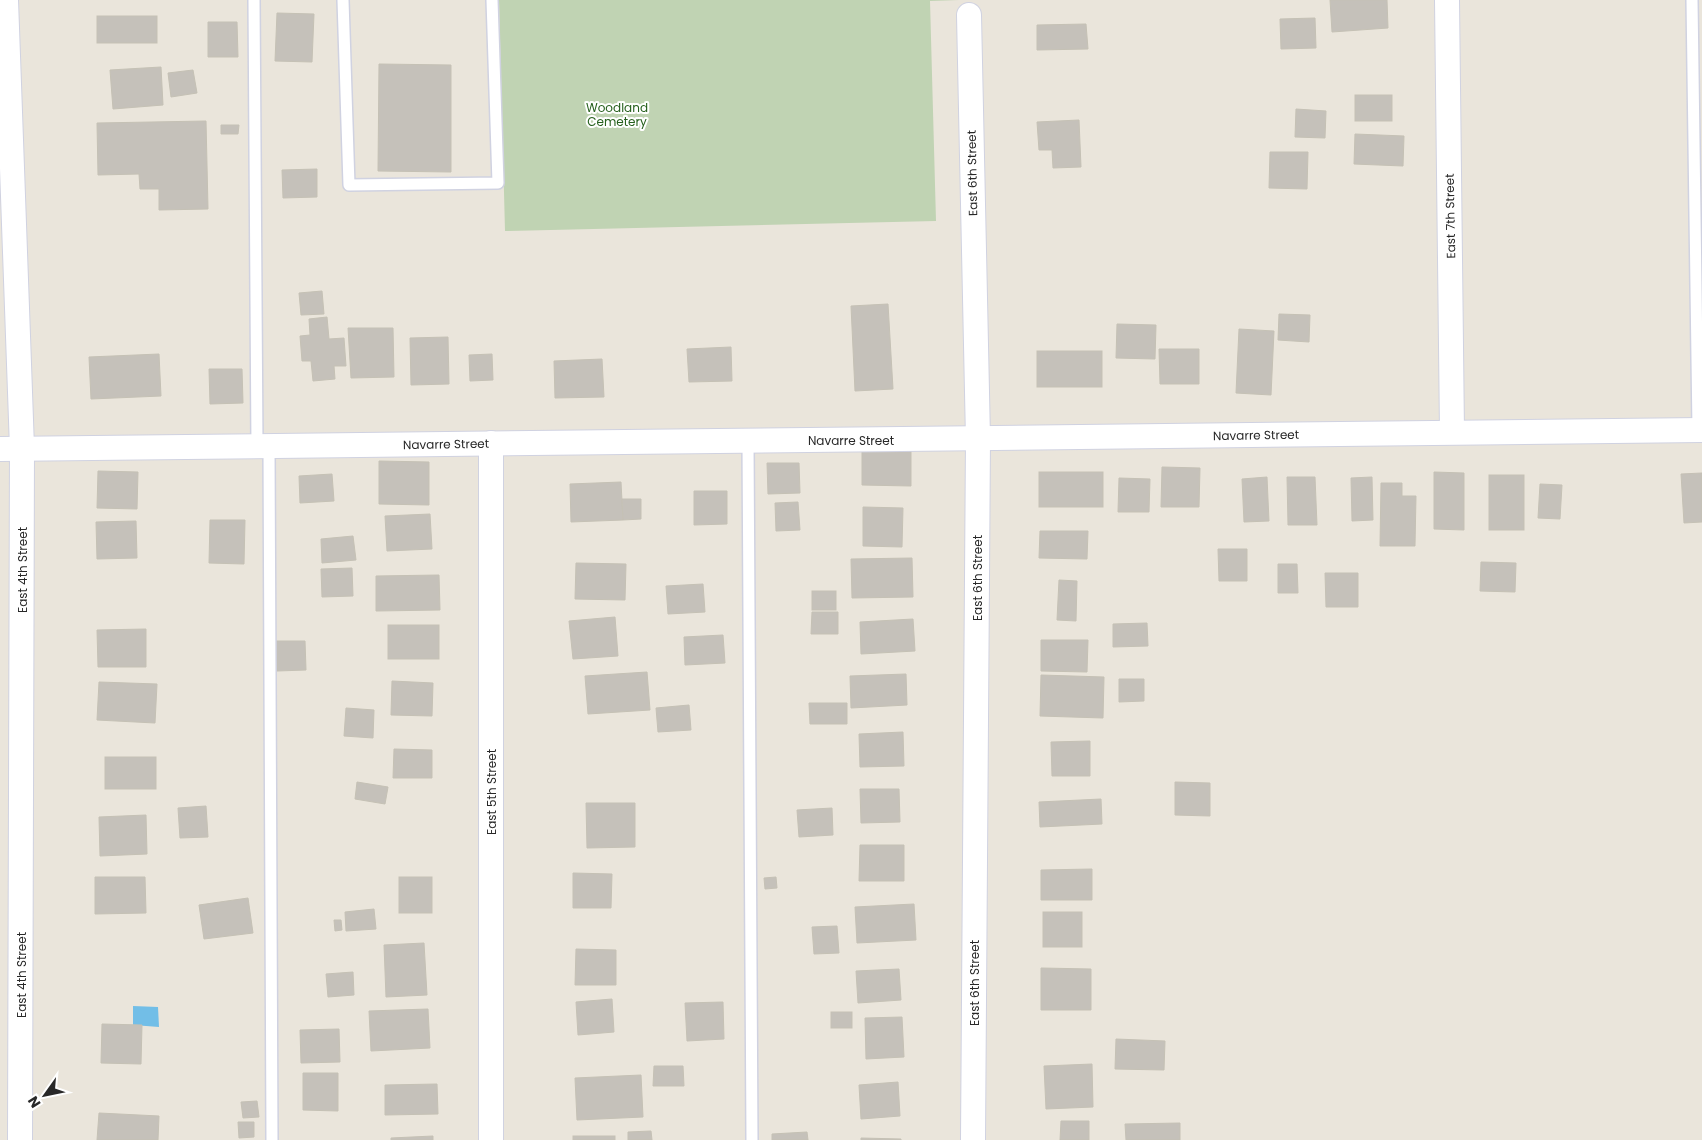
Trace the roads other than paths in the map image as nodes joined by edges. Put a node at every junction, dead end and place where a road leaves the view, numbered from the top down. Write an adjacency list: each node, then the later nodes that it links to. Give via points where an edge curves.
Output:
1 (6, 0): 14 (street, East 4th Street)
2 (254, 0): 13 (lane)
3 (343, 0): 4 (lane, via 349,185 359,185 498,184)
4 (492, 0)
5 (1447, 0): 9 (street, East 7th Street)
6 (1692, 0): 8 (lane)
7 (969, 15): 10 (street, East 6th Street)
8 (1700, 430): 9 (street, Navarre Street)
9 (1452, 432): 10 (street, Navarre Street)
10 (978, 439): 11 (street, Navarre Street); 19 (street, East 6th Street)
11 (748, 441): 12 (street, Navarre Street); 18 (lane)
12 (491, 443): 13 (street, Navarre Street); 17 (street, East 5th Street)
13 (263, 446): 14 (street, Navarre Street); 16 (lane)
14 (11, 449): 15 (street, East 4th Street)
15 (20, 1140)
16 (272, 1140)
17 (491, 1140)
18 (752, 1140)
19 (973, 1140)

